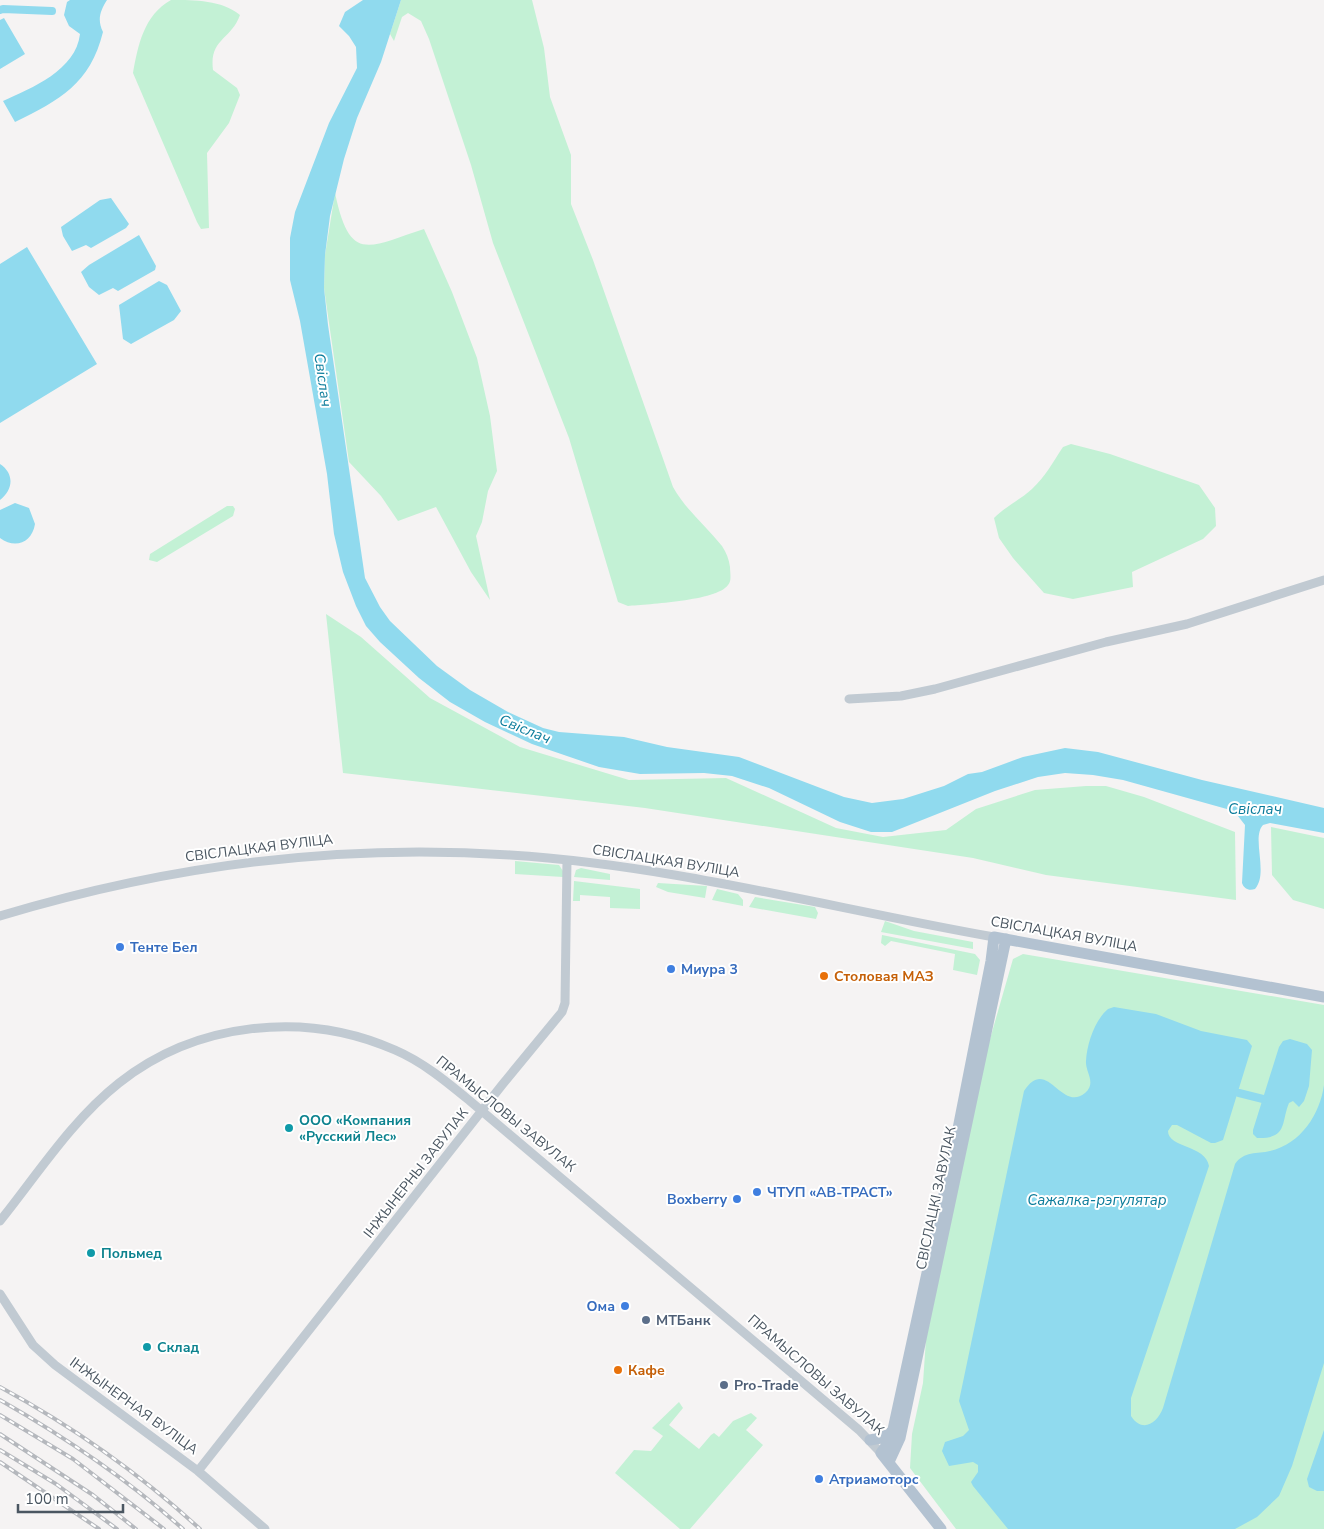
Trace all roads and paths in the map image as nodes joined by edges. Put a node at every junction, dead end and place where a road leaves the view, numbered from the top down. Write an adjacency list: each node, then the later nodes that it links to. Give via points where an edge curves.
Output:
1 (1324, 580): 2 (street, via 1187,624 1106,642 936,689 901,696)
2 (849, 699)
3 (568, 860): 4 (street, СВІСЛАЦКАЯ ВУЛІЦА, via 423,851 330,853 117,884); 5 (street, СВІСЛАЦКАЯ ВУЛІЦА, via 651,872); 8 (street, ІНЖЫНЕРНЫ ЗАВУЛАК, via 565,1003 557,1019)
4 (0, 916)
5 (994, 937): 6 (main road, СВІСЛАЦКАЯ ВУЛІЦА); 11 (main road, СВІСЛАЦКІ ЗАВУЛАК, via 955,1144)
6 (1006, 939): 7 (main road, СВІСЛАЦКАЯ ВУЛІЦА); 14 (main road, СВІСЛАЦКІ ЗАВУЛАК, via 900,1438)
7 (1324, 997)
8 (482, 1110): 9 (street, ПРАМЫСЛОВЫ ЗАВУЛАК, via 426,1067 396,1050 364,1038 296,1026 218,1034 163,1055 117,1084 66,1137); 12 (street, ПРАМЫСЛОВЫ ЗАВУЛАК); 15 (street, ІНЖЫНЕРНЫ ЗАВУЛАК)
9 (0, 1221)
10 (0, 1294): 15 (street, ІНЖЫНЕРНАЯ ВУЛІЦА, via 33,1345 55,1365)
11 (893, 1430): 12 (main road, via 881,1438); 13 (main road, СВІСЛАЦКІ ЗАВУЛАК)
12 (870, 1440): 13 (street, ПРАМЫСЛОВЫ ЗАВУЛАК)
13 (881, 1453): 14 (main road, ПРАМЫСЛОВЫ ЗАВУЛАК)
14 (889, 1462): 17 (main road, ПРАМЫСЛОВЫ ЗАВУЛАК)
15 (198, 1471): 16 (street, ІНЖЫНЕРНАЯ ВУЛІЦА)
16 (266, 1529)
17 (941, 1529)

